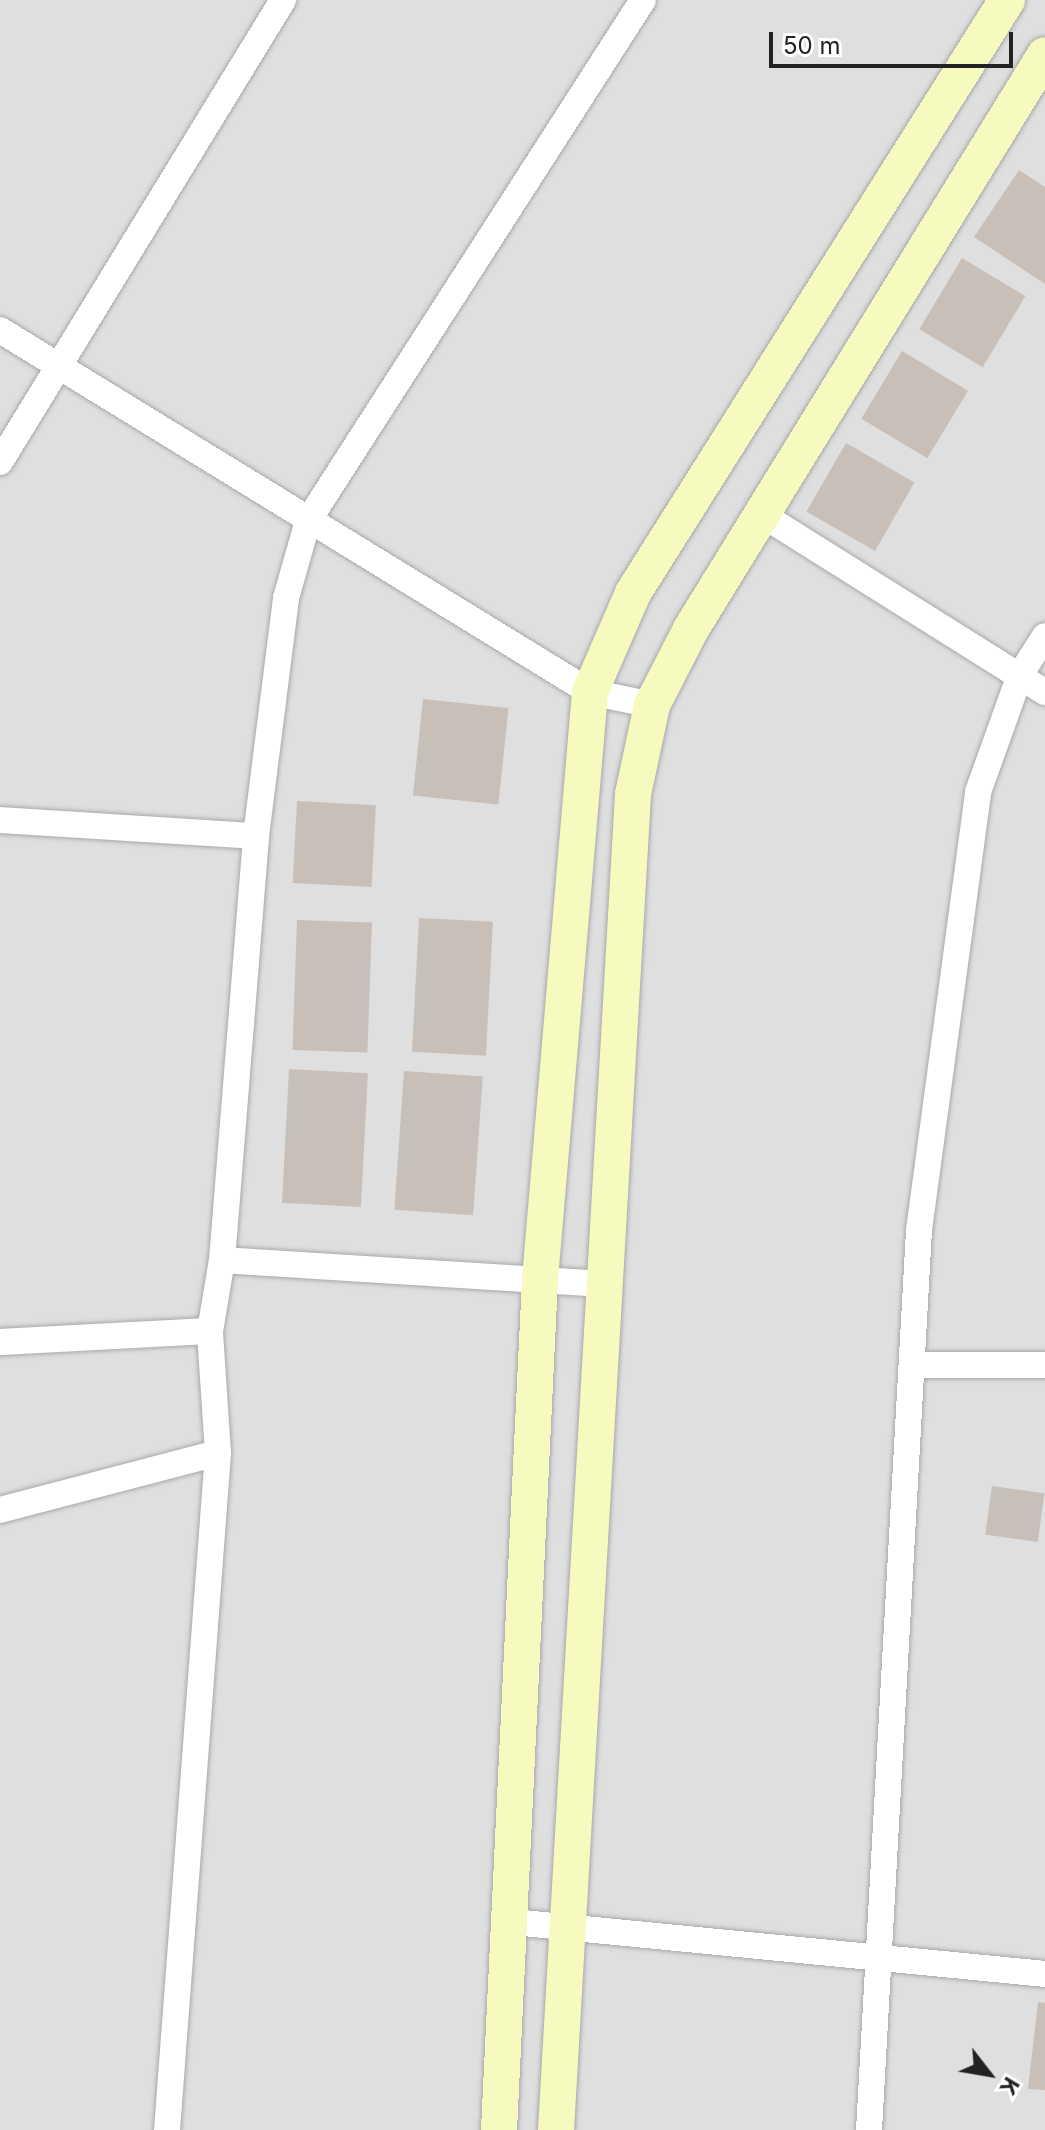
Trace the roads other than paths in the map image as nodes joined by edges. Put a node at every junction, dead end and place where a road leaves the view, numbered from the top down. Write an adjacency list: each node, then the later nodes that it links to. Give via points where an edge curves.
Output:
1 (283, 0): 6 (street)
2 (643, 0): 9 (street)
3 (1007, 0): 12 (main road, via 633,593)
4 (1045, 55): 8 (main road)
5 (0, 330): 6 (street)
6 (55, 364): 7 (street); 9 (street)
7 (0, 462)
8 (761, 514): 11 (street); 14 (main road)
9 (308, 521): 12 (street); 16 (street, via 286,598)
10 (1045, 636): 11 (street)
11 (1020, 675): 13 (street); 22 (street, via 978,792 919,1230)
12 (590, 692): 14 (street); 18 (main road)
13 (1045, 692)
14 (652, 705): 19 (main road, via 633,794)
15 (0, 820): 16 (street)
16 (256, 836): 17 (street)
17 (222, 1260): 18 (street); 20 (street)
18 (540, 1279): 19 (street); 26 (main road)
19 (607, 1284): 27 (main road)
20 (210, 1331): 21 (street); 24 (street)
21 (0, 1342)
22 (913, 1365): 23 (street); 28 (street)
23 (1045, 1365)
24 (218, 1453): 25 (street); 30 (street)
25 (0, 1510)
26 (513, 1922): 27 (street); 31 (main road)
27 (571, 1930): 28 (street); 32 (main road)
28 (881, 1956): 29 (street); 33 (street)
29 (1045, 1974)
30 (167, 2130)
31 (499, 2130)
32 (556, 2130)
33 (869, 2130)

